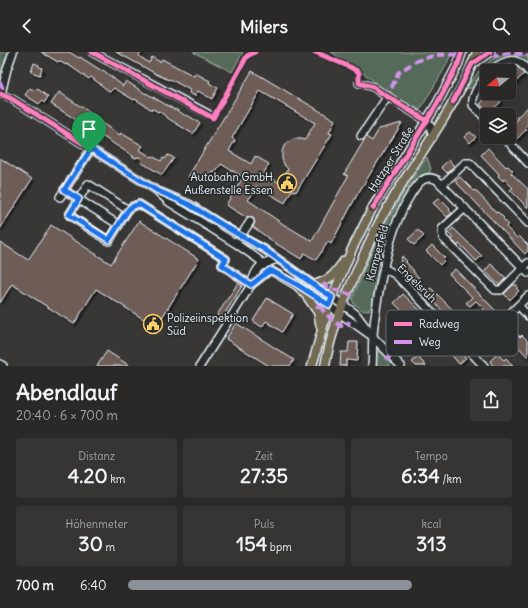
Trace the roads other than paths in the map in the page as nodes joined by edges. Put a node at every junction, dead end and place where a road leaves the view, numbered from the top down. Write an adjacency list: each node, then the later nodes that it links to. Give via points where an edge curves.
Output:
1 (13, 52): 11 (street)
2 (92, 52): 14 (street)
3 (462, 52): 15 (main road, Hatzper Straße, via 441,98)
4 (476, 52): 6 (main road, Hatzper Straße)
5 (490, 52): 6 (main road)
6 (472, 64): 17 (main road, Hatzper Straße)
7 (501, 64): 8 (street, via 510,60 518,62)
8 (528, 71)
9 (359, 83): 12 (street, Hatzper Straße)
10 (480, 85): 13 (street, via 472,101)
11 (0, 94): 19 (street)
12 (388, 96): 15 (street, Hatzper Straße); 16 (street)
13 (480, 112)
14 (208, 114)
15 (424, 119): 17 (street, Hatzper Straße, via 430,126); 33 (main road, Hatzper Straße)
16 (361, 136)
17 (432, 137): 44 (main road, Hatzper Straße, via 380,221)
18 (510, 144): 20 (street)
19 (91, 149): 22 (street); 23 (street)
20 (528, 163)
21 (442, 185): 26 (street, Kamperfeld); 29 (street, via 465,163 470,163); 36 (street, Kamperfeld, via 432,178 418,183 399,216)
22 (64, 190): 24 (street); 25 (street)
23 (156, 190): 31 (street, via 188,204); 32 (street, via 169,202)
24 (60, 197)
25 (79, 199): 27 (street, via 88,184); 30 (street); 30 (street, via 69,215 109,240)
26 (465, 208): 37 (street, Kamperfeld); 37 (street, Kamperfeld, via 442,229 443,238 495,290 501,290)
27 (128, 210): 30 (street); 40 (street, via 139,204 226,259 222,265)
28 (250, 222): 31 (street)
29 (528, 223)
30 (119, 225)
31 (241, 236): 32 (street); 34 (street)
32 (236, 243): 35 (street)
33 (352, 249): 41 (main road, via 330,279); 43 (main road, Hatzper Straße)
34 (277, 259): 35 (street); 41 (street)
35 (262, 264): 38 (street); 40 (street, via 254,274)
36 (384, 268): 47 (street, Engelsruh, via 396,275); 52 (street, Kamperfeld)
37 (526, 268)
38 (270, 270): 39 (street); 40 (street)
39 (296, 284): 45 (street); 51 (main road, via 318,312)
40 (251, 285): 58 (street)
41 (314, 285): 43 (street)
42 (528, 296): 46 (street)
43 (332, 297): 44 (street); 45 (main road, Hatzper Straße)
44 (343, 304): 49 (main road, Hatzper Straße); 52 (street, via 356,314)
45 (329, 305): 49 (street); 51 (main road, Hatzper Straße)
46 (519, 306): 48 (street); 50 (street)
47 (430, 310)
48 (515, 310)
49 (339, 314): 52 (street); 60 (main road, Hatzper Straße)
50 (528, 316)
51 (322, 332): 59 (main road, Hatzper Straße)
52 (373, 337): 53 (street); 61 (street, Kamperfeld)
53 (386, 350)
54 (391, 356): 62 (street)
55 (475, 356): 63 (street, Engelsruh)
56 (0, 364): 57 (street)
57 (3, 366)
58 (200, 366)
59 (312, 366)
60 (325, 366)
61 (372, 366)
62 (401, 366)
63 (484, 366)

